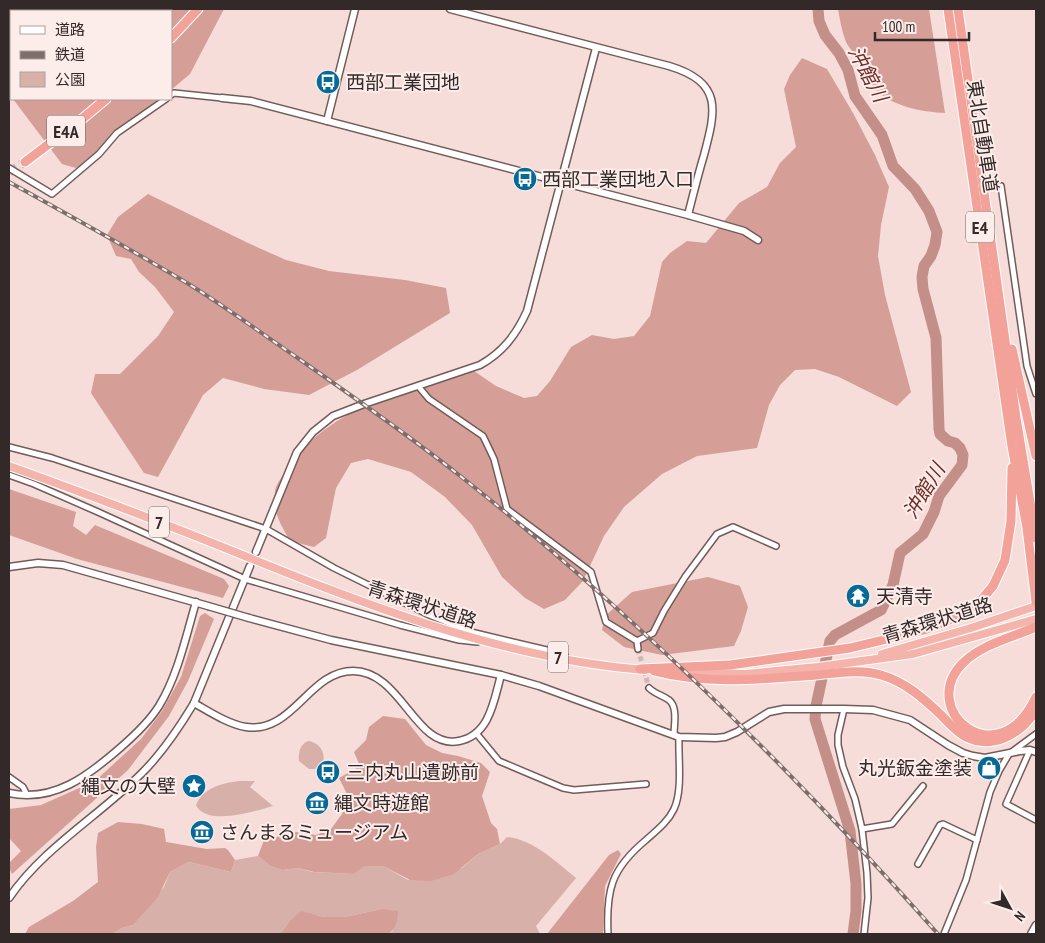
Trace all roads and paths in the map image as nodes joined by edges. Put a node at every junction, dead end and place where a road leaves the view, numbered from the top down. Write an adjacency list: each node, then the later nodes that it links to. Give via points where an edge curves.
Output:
1 (198, 9): 6 (highway)
2 (355, 9): 12 (street)
3 (450, 9): 7 (street)
4 (948, 9): 22 (highway, 東北自動車道 / E4)
5 (958, 9): 19 (highway, 東北自動車道 / E4)
6 (172, 37)
7 (596, 48): 15 (street); 17 (street, via 686,71 703,84 709,94 713,116)
8 (172, 94): 9 (street)
9 (222, 98): 12 (street, via 251,101)
10 (105, 100): 13 (highway, E4A)
11 (165, 100): 14 (street, via 117,133 99,154 52,194)
12 (327, 121): 15 (street)
13 (24, 162)
14 (9, 168)
15 (561, 182): 17 (street); 20 (street, via 527,311 512,339 480,365)
16 (1002, 186): 21 (street, via 1027,366)
17 (688, 215): 18 (street, via 744,231)
18 (758, 240)
19 (998, 288): 22 (highway, 東北自動車道 / E4); 24 (highway)
20 (418, 386): 27 (street, via 346,410 322,423 298,452); 37 (street, via 429,399 483,436 494,459 507,509 591,572 606,622)
21 (1036, 394)
22 (1016, 445): 28 (highway); 35 (highway); 42 (highway, via 1005,560 992,586 970,609 944,624 850,648 730,665)
23 (9, 447): 27 (street, via 52,458)
24 (1036, 456)
25 (9, 466): 38 (highway, 青森環状道路 / 7, via 115,504 376,608)
26 (9, 475): 33 (street)
27 (266, 529): 30 (street); 40 (street, via 334,568 429,615 472,632 555,652)
28 (1036, 538)
29 (776, 546): 37 (street, via 732,527 716,534 685,576 654,633)
30 (256, 552)
31 (9, 566): 34 (street, via 63,565)
32 (250, 566): 33 (street)
33 (245, 579): 38 (street, via 400,625 459,640); 47 (street)
34 (196, 602): 44 (street, bridge, via 331,640); 60 (street, via 171,683 145,724 102,764 79,780 59,790)
35 (1036, 604): 41 (highway, 青森環状道路)
36 (1034, 624): 41 (highway, 青森環状道路); 46 (highway, via 977,652 965,662 956,671 949,696 956,718 964,727 988,735 1012,728 1024,719)
37 (637, 641): 39 (street)
38 (490, 643): 40 (highway, 青森環状道路 / 7)
39 (638, 649)
40 (574, 660): 42 (highway, 青森環状道路 / 7)
41 (845, 668): 43 (highway, via 705,680); 49 (highway, via 894,680 920,695 956,730 976,740 1008,738 1028,722)
42 (640, 669): 43 (highway, 青森環状道路 / 7)
43 (650, 670)
44 (501, 675): 50 (street, via 489,716); 52 (street)
45 (649, 688): 52 (street, via 669,700 674,707)
46 (1036, 697)
47 (194, 703): 50 (street, via 234,724 267,726 284,717 330,677 341,672 360,671 386,684 430,734 452,742); 65 (street, via 177,731 142,773 42,860)
48 (844, 709): 52 (street, via 797,708 768,712 725,736); 55 (street, via 873,710 910,720 963,753 985,758); 62 (street, via 838,746)
49 (1036, 710)
50 (476, 733): 57 (street, via 499,761 563,788 574,790)
51 (1035, 735): 53 (street); 55 (street)
52 (676, 736): 67 (street, via 678,785 675,808 663,825 637,847 618,870 609,896)
53 (1036, 743)
54 (1033, 751): 55 (street); 61 (street, via 1006,804)
55 (1009, 754): 63 (street, via 990,792)
56 (9, 777): 60 (street, via 23,787)
57 (646, 784)
58 (923, 786): 62 (street, via 892,824)
59 (9, 793): 60 (street)
60 (27, 795)
61 (1036, 820)
62 (862, 829): 68 (street, via 868,873)
63 (977, 840): 64 (street, via 940,825); 69 (street, via 966,880)
64 (918, 864)
65 (9, 898)
66 (1036, 925): 70 (street)
67 (608, 934)
68 (864, 934)
69 (944, 934)
70 (1031, 934)

